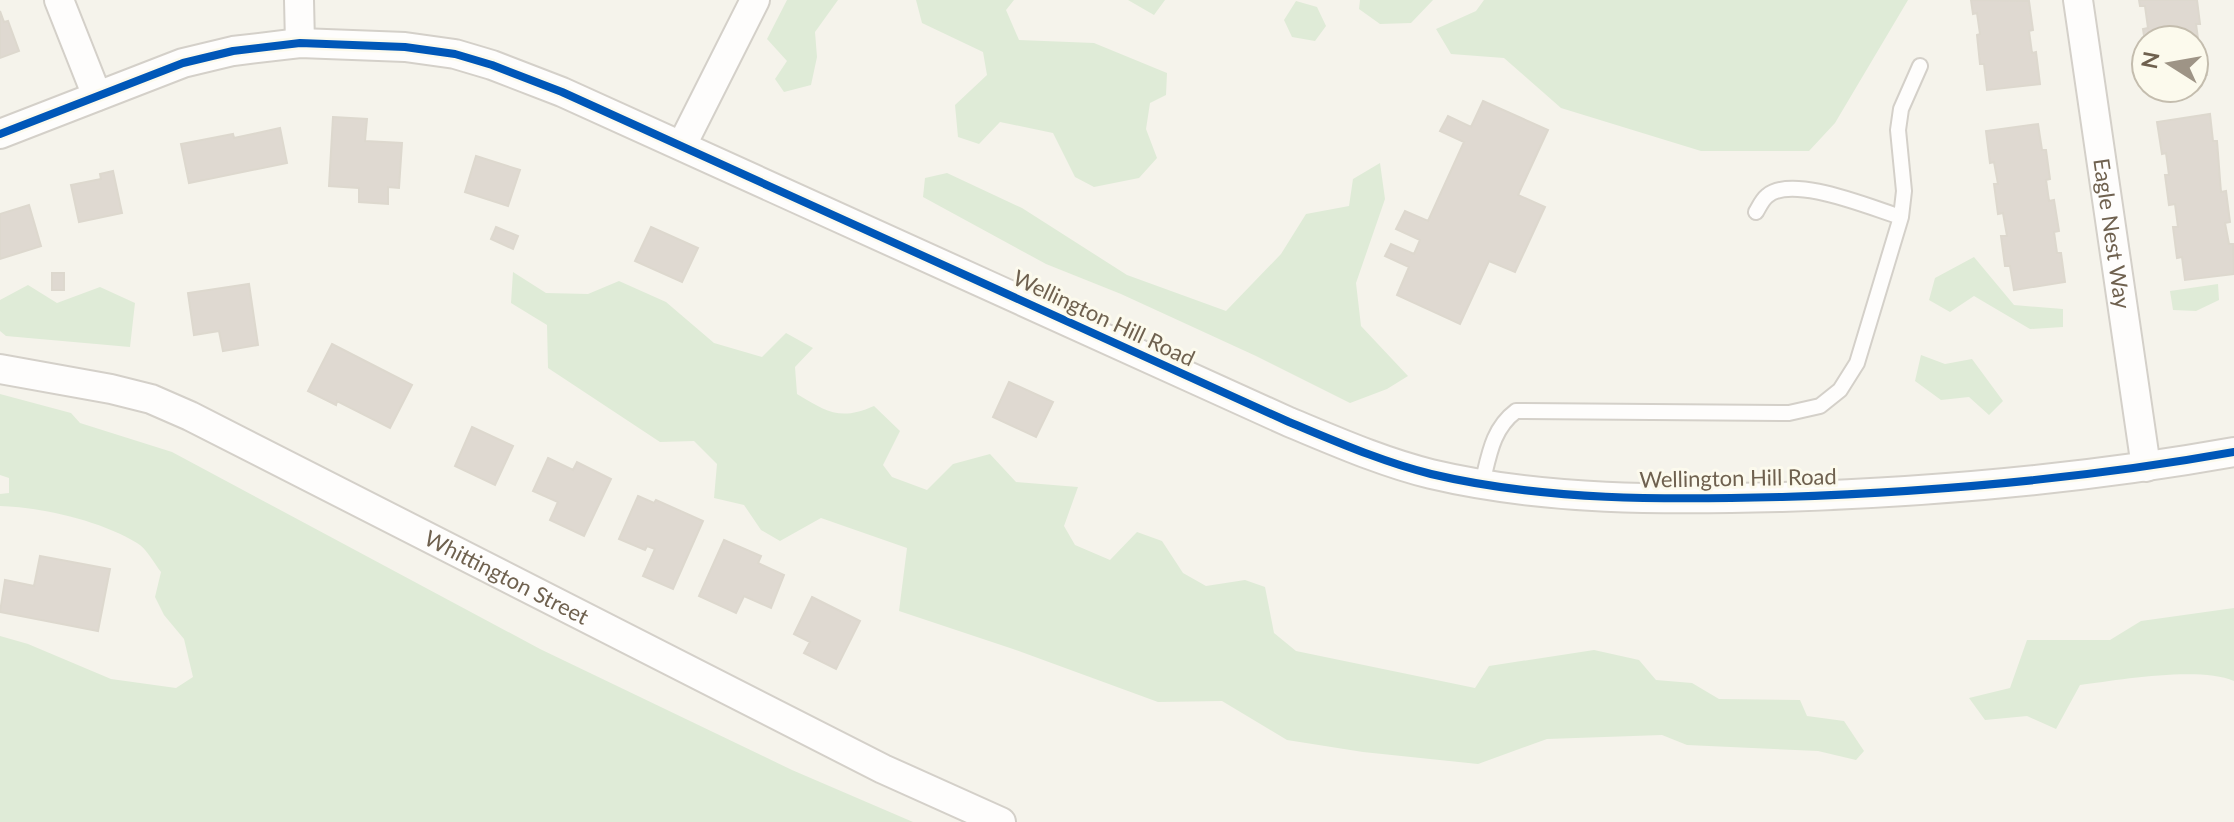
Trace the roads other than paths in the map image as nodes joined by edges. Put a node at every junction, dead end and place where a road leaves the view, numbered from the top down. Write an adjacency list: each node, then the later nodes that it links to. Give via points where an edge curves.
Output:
1 (59, 0): 7 (street)
2 (299, 0): 5 (street)
3 (755, 0): 9 (street)
4 (2078, 0): 14 (street, Eagle Nest Way)
5 (300, 43): 7 (street, Wellington Hill Road, via 183,63); 9 (street, Wellington Hill Road, via 455,54 562,92)
6 (1920, 66): 11 (lane, via 1898,130)
7 (97, 96): 8 (street, Wellington Hill Road)
8 (0, 134)
9 (682, 145): 15 (street, Wellington Hill Road, via 1289,422 1359,451)
10 (1756, 212): 11 (lane, via 1767,195 1788,187)
11 (1901, 217): 15 (lane, via 1857,363 1840,390 1820,406 1789,413 1516,411 1495,435)
12 (0, 369): 16 (street, Whittington Street, via 111,389 190,416 883,769)
13 (2234, 452): 14 (street, Wellington Hill Road)
14 (2146, 467): 15 (street, Wellington Hill Road, via 1994,485 1745,498 1640,499)
15 (1482, 484)
16 (1001, 822)

